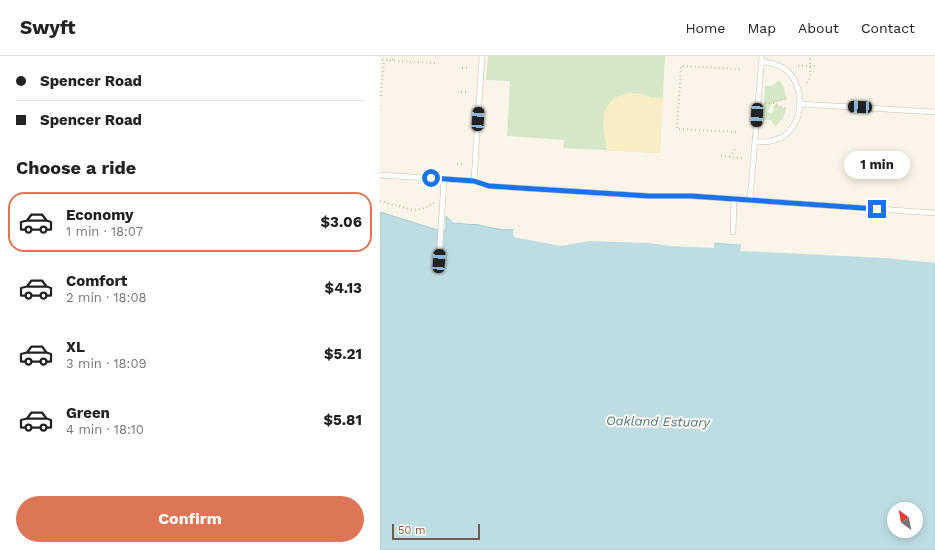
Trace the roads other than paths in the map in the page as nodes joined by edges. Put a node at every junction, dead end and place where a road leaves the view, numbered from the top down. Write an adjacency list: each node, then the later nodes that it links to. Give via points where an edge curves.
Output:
1 (482, 56): 8 (lane)
2 (762, 58): 3 (lane, via 785,69 794,79 799,90); 5 (lane)
3 (800, 104): 4 (lane); 5 (lane, via 798,118 792,129 768,142)
4 (935, 112)
5 (756, 142): 10 (lane)
6 (380, 175): 7 (lane)
7 (444, 179): 8 (lane); 13 (lane)
8 (474, 181): 9 (lane, via 489,186)
9 (734, 199): 10 (lane); 12 (lane)
10 (750, 200): 11 (lane)
11 (935, 213)
12 (733, 232)
13 (439, 261)

